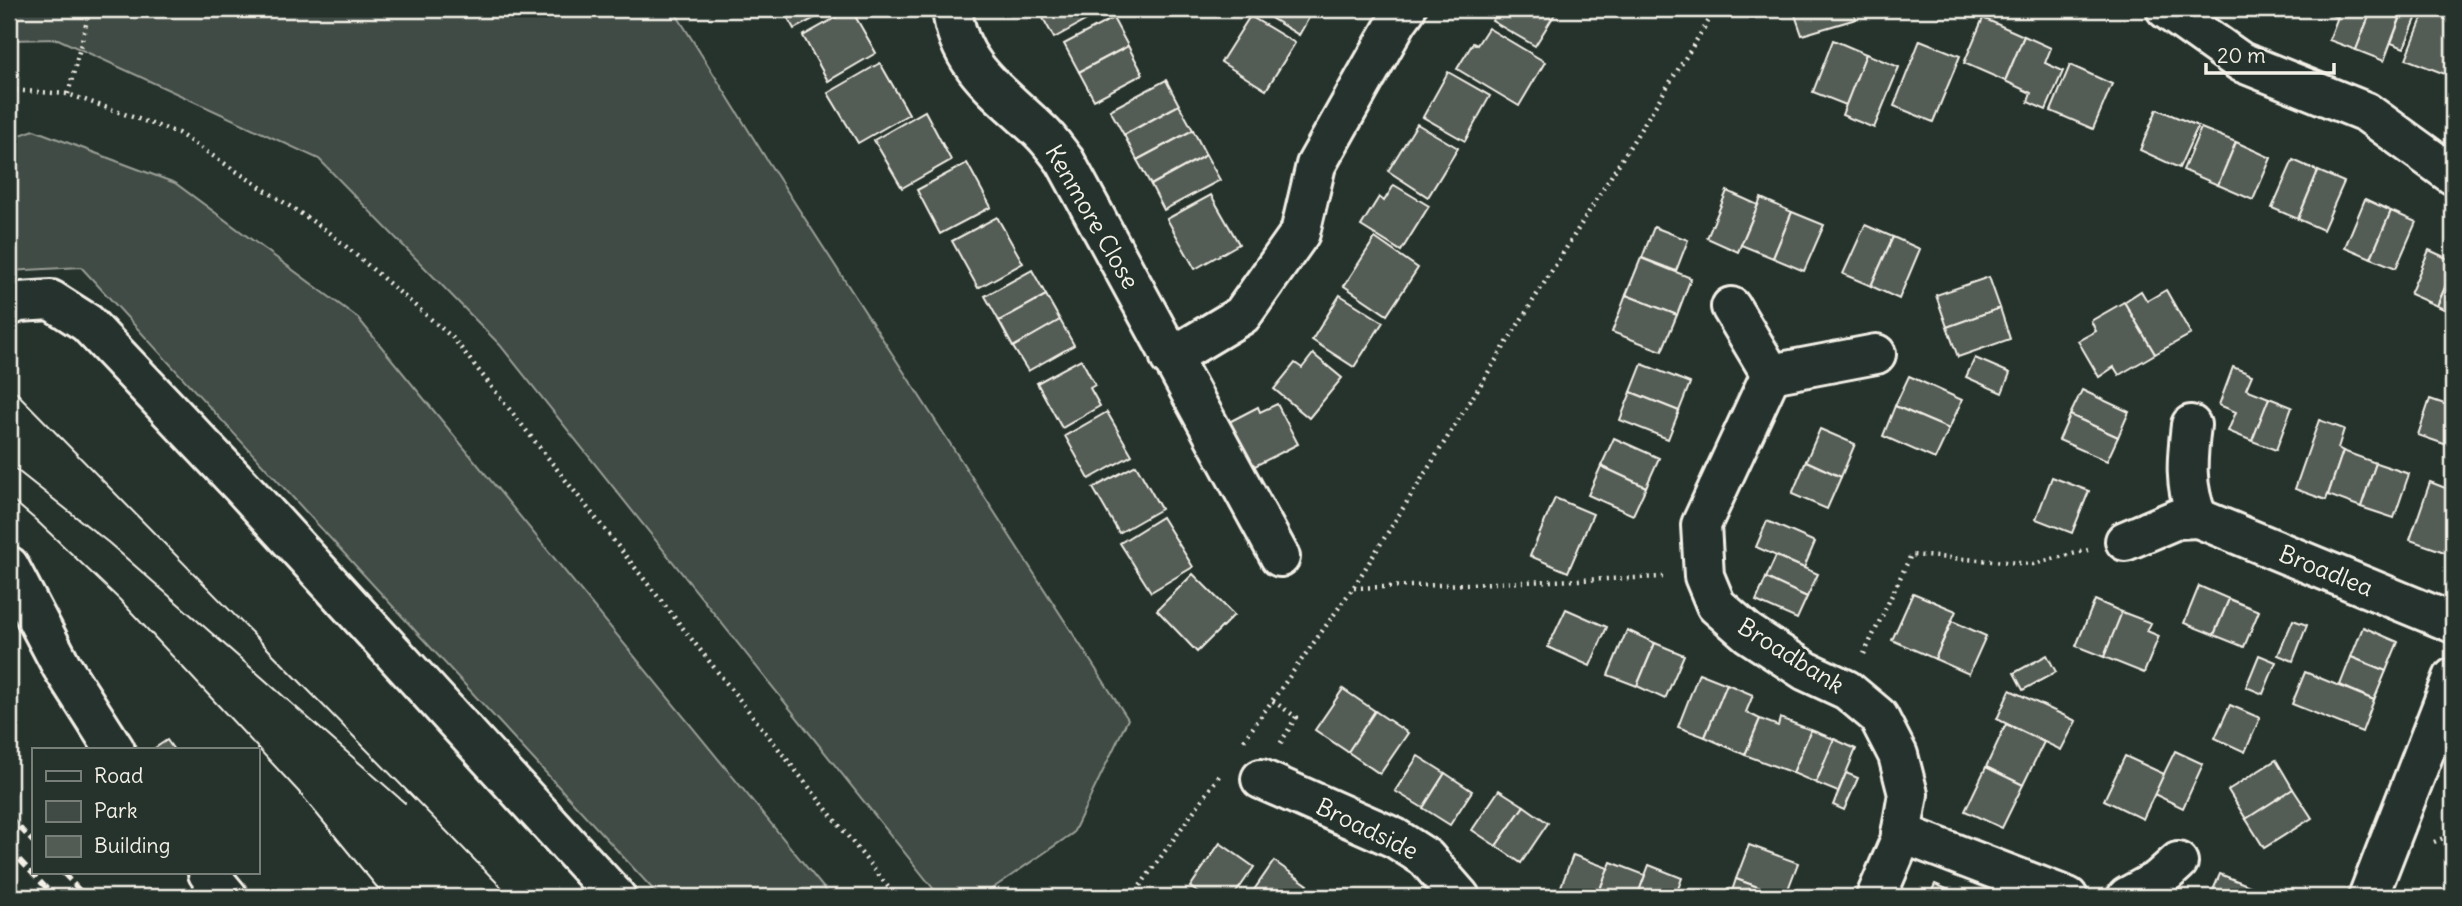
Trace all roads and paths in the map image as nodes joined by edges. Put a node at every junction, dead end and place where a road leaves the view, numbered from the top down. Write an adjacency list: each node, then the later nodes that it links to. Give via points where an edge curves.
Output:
1 (90, 9): 7 (path)
2 (952, 9): 12 (street, Kenmore Close, via 976,72 1042,132 1065,161)
3 (1406, 9): 12 (street, via 1316,165 1300,233 1242,316)
4 (1716, 9): 19 (path, via 1353,588)
5 (2166, 9): 8 (street, via 2241,62 2366,112)
6 (9, 90): 7 (path)
7 (68, 94): 32 (path, via 178,133 329,232 453,338)
8 (2453, 175)
9 (9, 306): 31 (street, via 51,300 87,323)
10 (1731, 307): 13 (street)
11 (1876, 354): 13 (street)
12 (1170, 358): 17 (street, Kenmore Close)
13 (1771, 374): 19 (street, Broadbank, via 1700,525)
14 (2191, 425): 15 (street, via 2186,468 2190,500)
15 (2198, 518): 16 (street, via 2177,519); 20 (street, Broadlea)
16 (2125, 541): 22 (path, via 2033,564 1911,555)
17 (1280, 557)
18 (9, 566): 25 (street, via 62,667)
19 (1704, 576): 22 (street, Broadbank, via 1716,605 1748,633 1806,671)
20 (2453, 623)
21 (2453, 678): 24 (street)
22 (1847, 690): 27 (street, Broadbank, via 1878,716 1898,755 1908,794)
23 (1273, 701): 26 (path, via 1296,718)
24 (2443, 735): 37 (street)
25 (114, 748)
26 (1261, 779): 33 (street, Broadside, via 1395,838 1426,858)
27 (1901, 833): 34 (street, Broadbank); 35 (street)
28 (2178, 862): 36 (street, via 2158,880)
29 (209, 874): 30 (street)
30 (228, 897)
31 (616, 897)
32 (896, 897)
33 (1460, 897)
34 (1877, 897)
35 (2068, 897)
36 (2127, 897)
37 (2368, 897)

